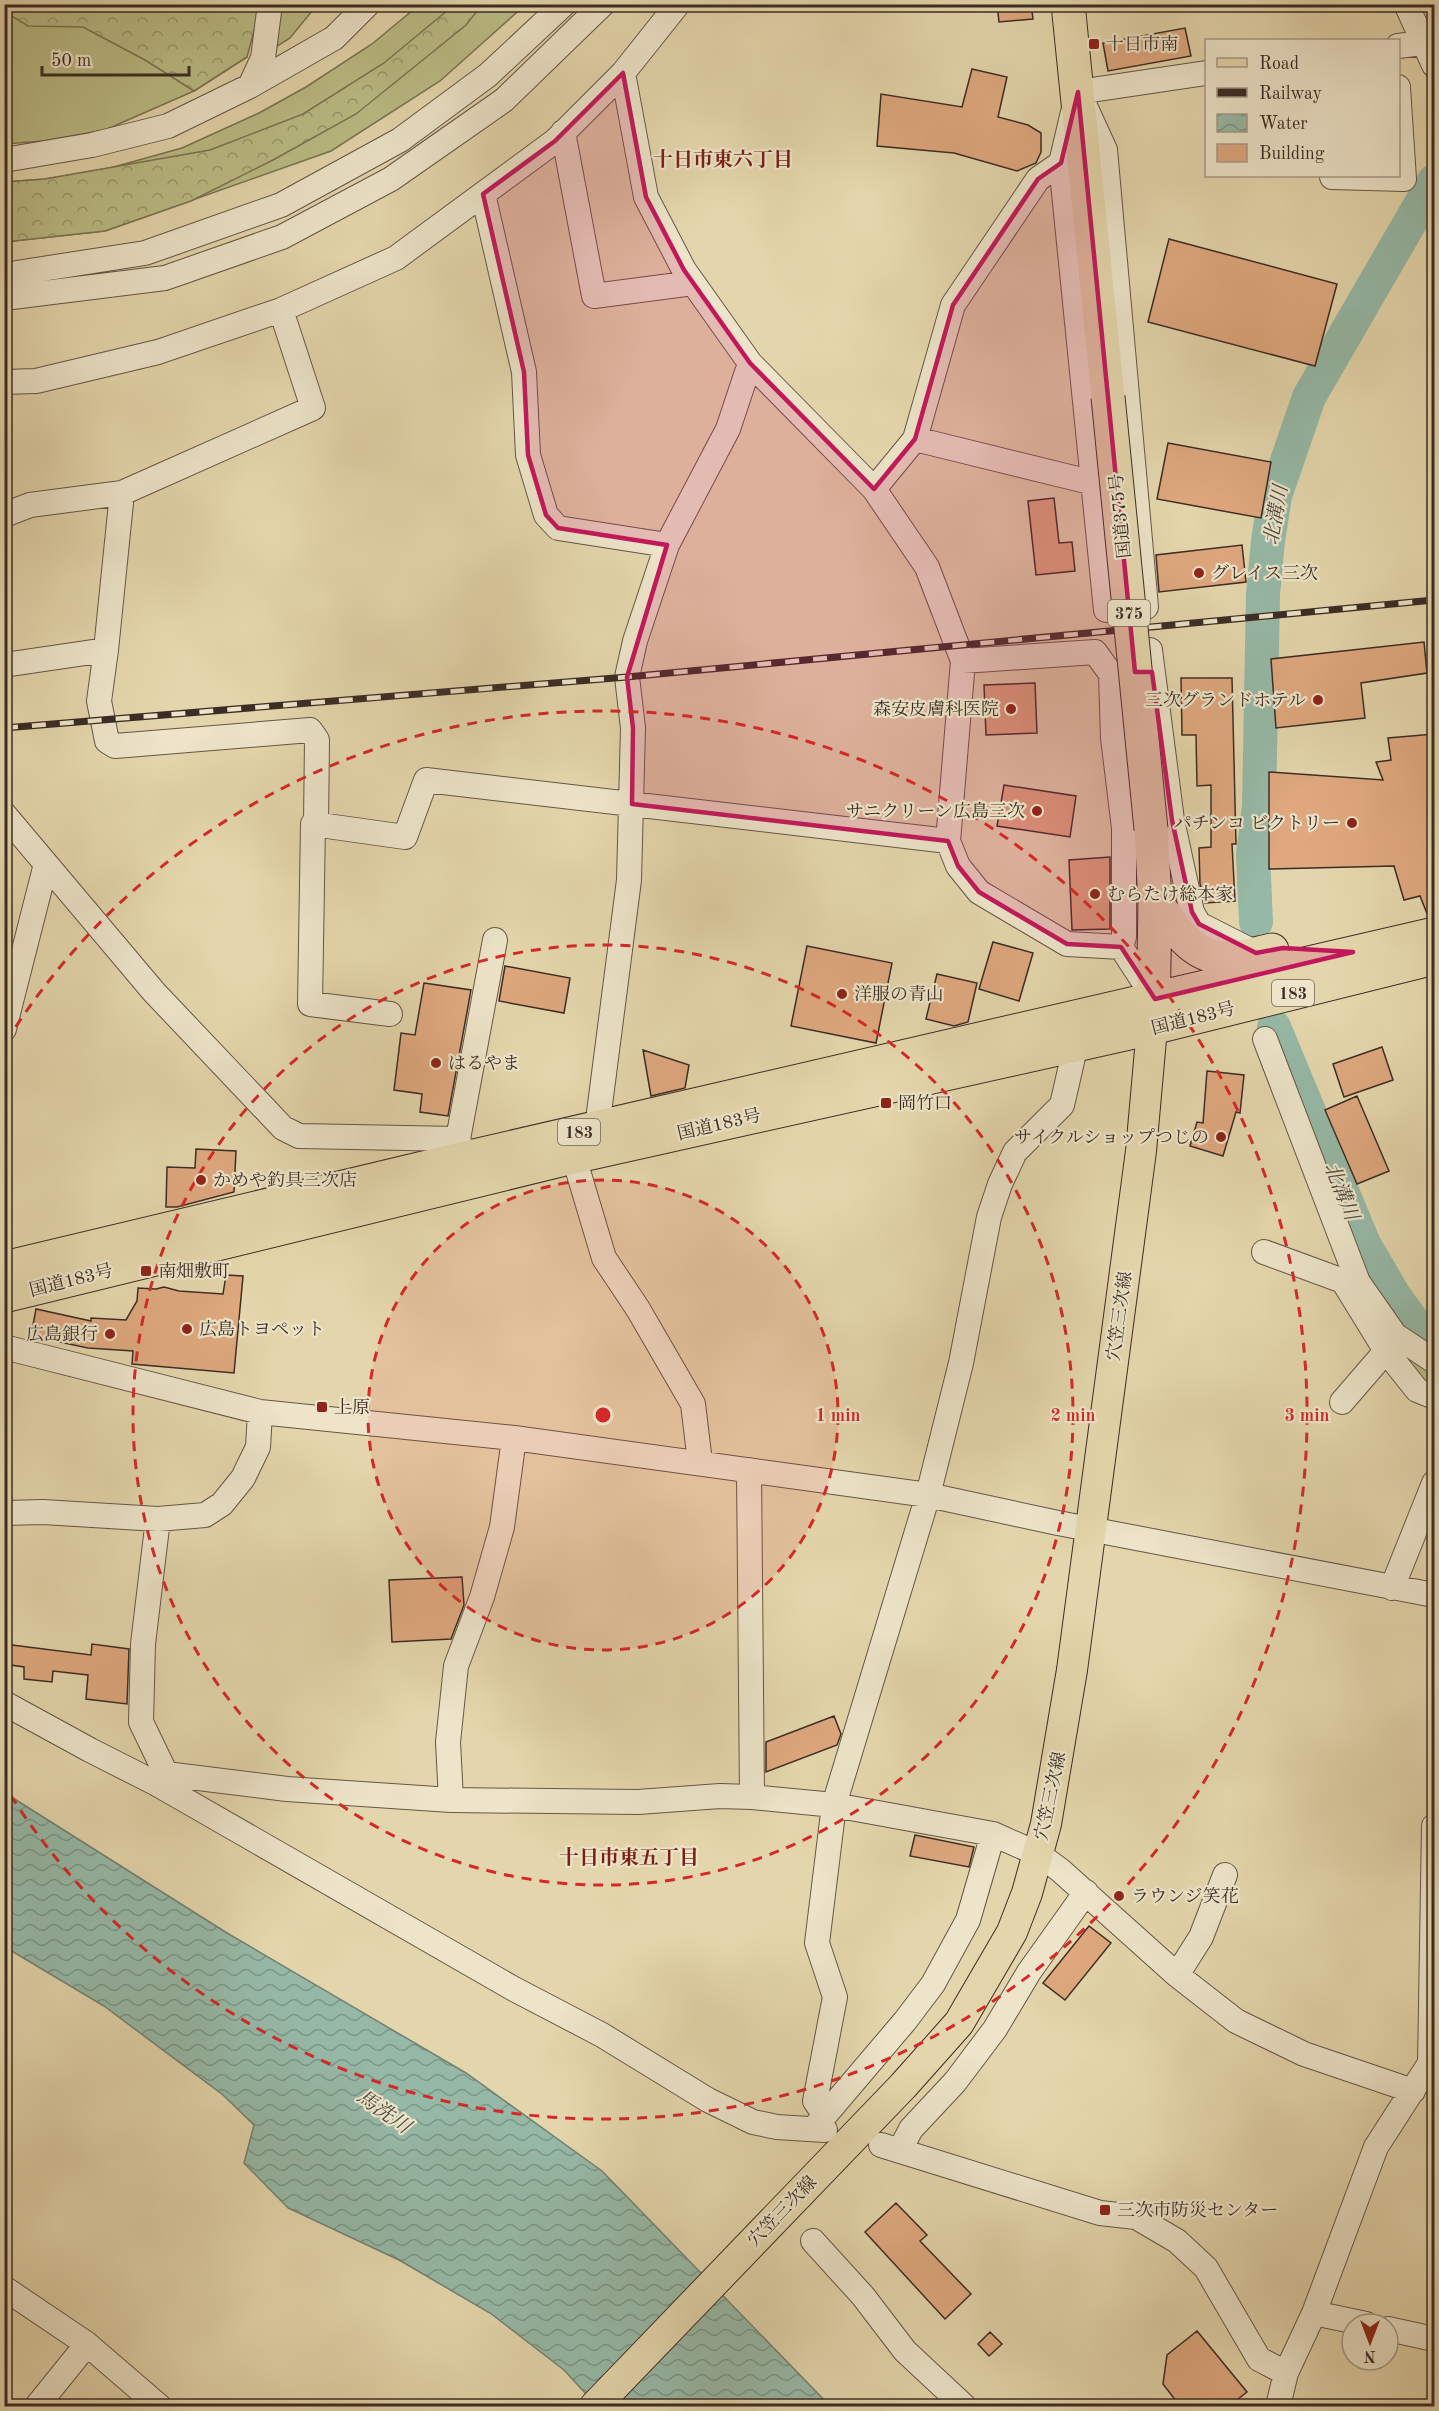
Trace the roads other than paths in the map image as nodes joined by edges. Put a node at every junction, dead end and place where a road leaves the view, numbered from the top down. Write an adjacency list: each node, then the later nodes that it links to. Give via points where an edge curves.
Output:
1 (270, 4): 13 (street, via 263,58)
2 (368, 4): 13 (street, via 334,38)
3 (564, 4): 21 (street, via 488,75 400,140 281,205 145,253)
4 (603, 4): 23 (street, via 504,100 391,179 282,237 165,278)
5 (678, 4): 11 (street)
6 (1068, 4): 14 (highway, 国道375号 / 375)
7 (1406, 4): 8 (street)
8 (1423, 43): 9 (street); 10 (street)
9 (1400, 46)
10 (1434, 65)
11 (623, 73): 16 (street); 22 (street, via 646,197)
12 (1205, 73): 14 (street)
13 (249, 86): 17 (street, via 168,126 92,145)
14 (1078, 92): 18 (street); 32 (street, via 1105,150); 46 (highway, 国道375号 / 375, bridge)
15 (1400, 118): 19 (street, via 1404,179)
16 (563, 132): 20 (street); 22 (street, via 594,296)
17 (4, 160)
18 (1061, 163): 27 (street, via 1038,179 953,305); 28 (street)
19 (1332, 177)
20 (483, 194): 24 (street, via 396,258); 33 (street, via 524,372 528,455 546,515 558,528)
21 (4, 275)
22 (693, 283): 25 (street)
23 (4, 298)
24 (281, 310): 26 (street, via 158,352 36,381); 30 (street, via 313,408)
25 (750, 363): 29 (street); 33 (street, via 728,429)
26 (4, 382)
27 (915, 438): 28 (street); 29 (street)
28 (1094, 483): 34 (street)
29 (874, 489): 38 (street, via 927,567)
30 (122, 493): 31 (street, via 30,505); 37 (street)
31 (4, 515)
32 (1140, 543): 34 (street); 35 (street)
33 (667, 545): 41 (street, via 627,677 633,728)
34 (1100, 547): 36 (street)
35 (1146, 607)
36 (1106, 610)
37 (106, 650): 39 (street); 43 (street, via 99,701 107,741 115,746 310,730 317,740)
38 (963, 661): 40 (street, via 1095,652); 44 (street)
39 (4, 665)
40 (1110, 674): 49 (street, via 1124,828); 51 (street, via 1151,661 1172,820 1192,912 1199,924)
41 (632, 804): 43 (street, via 426,780 405,837); 44 (street); 58 (street, via 629,880)
42 (4, 814): 45 (street)
43 (316, 824): 53 (street, via 310,1004)
44 (948, 841): 49 (street, via 958,866 979,892 1067,944)
45 (46, 864): 55 (street); 59 (street, via 154,992 283,1128 299,1136)
46 (1155, 901): 51 (highway, via 1188,945 1229,958); 54 (highway, 国道375号 / 375)
47 (1434, 934): 50 (highway, 国道183号 / 183)
48 (495, 940): 59 (street)
49 (1121, 947): 54 (street)
50 (1353, 952): 51 (highway, via 1283,948); 54 (highway, 国道183号 / 183)
51 (1256, 953)
52 (1434, 958): 54 (highway, 国道183号 / 183)
53 (390, 1014)
54 (1153, 1014): 57 (highway, 国道183号 / 183); 58 (highway, 国道183号 / 183); 76 (main road, 穴笠三次線, via 1141,1151)
55 (4, 1029)
56 (1265, 1039): 65 (street, via 1358,1282 1395,1335)
57 (1076, 1044): 58 (highway, 国道183号 / 183); 73 (street, via 1062,1105 1015,1152 989,1217 962,1363)
58 (579, 1140): 59 (highway, 国道183号 / 183); 62 (highway, 国道183号 / 183); 70 (street, via 604,1258 693,1404)
59 (461, 1148): 61 (highway, 国道183号 / 183)
60 (1264, 1252): 64 (street, via 1343,1281)
61 (4, 1268)
62 (4, 1296)
63 (4, 1347): 68 (street)
64 (1386, 1352): 66 (street, via 1417,1390); 67 (street)
65 (1434, 1361)
66 (1434, 1397)
67 (1342, 1402)
68 (260, 1412): 69 (street); 75 (street, via 258,1447 243,1478 222,1504 205,1515)
69 (514, 1438): 70 (street); 82 (street, via 502,1527 482,1597 456,1666 448,1742)
70 (700, 1462): 71 (street)
71 (749, 1470): 73 (street); 81 (street)
72 (1434, 1483): 77 (street)
73 (928, 1495): 76 (street); 83 (street)
74 (4, 1513): 75 (street)
75 (158, 1519): 80 (street, via 143,1644 141,1722)
76 (1090, 1528): 77 (street); 86 (main road, 穴笠三次線, via 1072,1670)
77 (1392, 1588): 78 (street)
78 (1434, 1595)
79 (4, 1703): 80 (street, via 90,1750)
80 (162, 1779): 82 (street); 92 (street, via 513,1989 602,2035 708,2100 753,2122)
81 (752, 1797): 82 (street, via 638,1802); 83 (street)
82 (452, 1800)
83 (834, 1805): 85 (street); 92 (street, via 817,1943 835,1997 814,2101)
84 (1434, 1827): 90 (street)
85 (993, 1834): 86 (street); 92 (street, via 968,1920 933,1984)
86 (1038, 1854): 88 (street); 103 (main road, 穴笠三次線, via 1012,1932 959,2023)
87 (1225, 1875): 89 (street, via 1201,1937)
88 (1086, 1892): 89 (street); 100 (street, via 955,2082 891,2148 1100,2213 1136,2217 1177,2241 1206,2268 1259,2359)
89 (1177, 1975): 91 (street, via 1236,2021 1304,2054)
90 (1432, 2064): 91 (street)
91 (1413, 2091): 95 (street, via 1376,2147)
92 (821, 2125)
93 (813, 2241): 104 (street, via 863,2296 905,2351)
94 (4, 2288): 99 (street)
95 (1314, 2313): 96 (street); 100 (street)
96 (1340, 2318)
97 (1400, 2332): 98 (street)
98 (1434, 2339)
99 (87, 2344): 101 (street); 102 (street)
100 (1286, 2373): 105 (street)
101 (38, 2406)
102 (159, 2406)
103 (595, 2406)
104 (964, 2406)
105 (1278, 2406)

